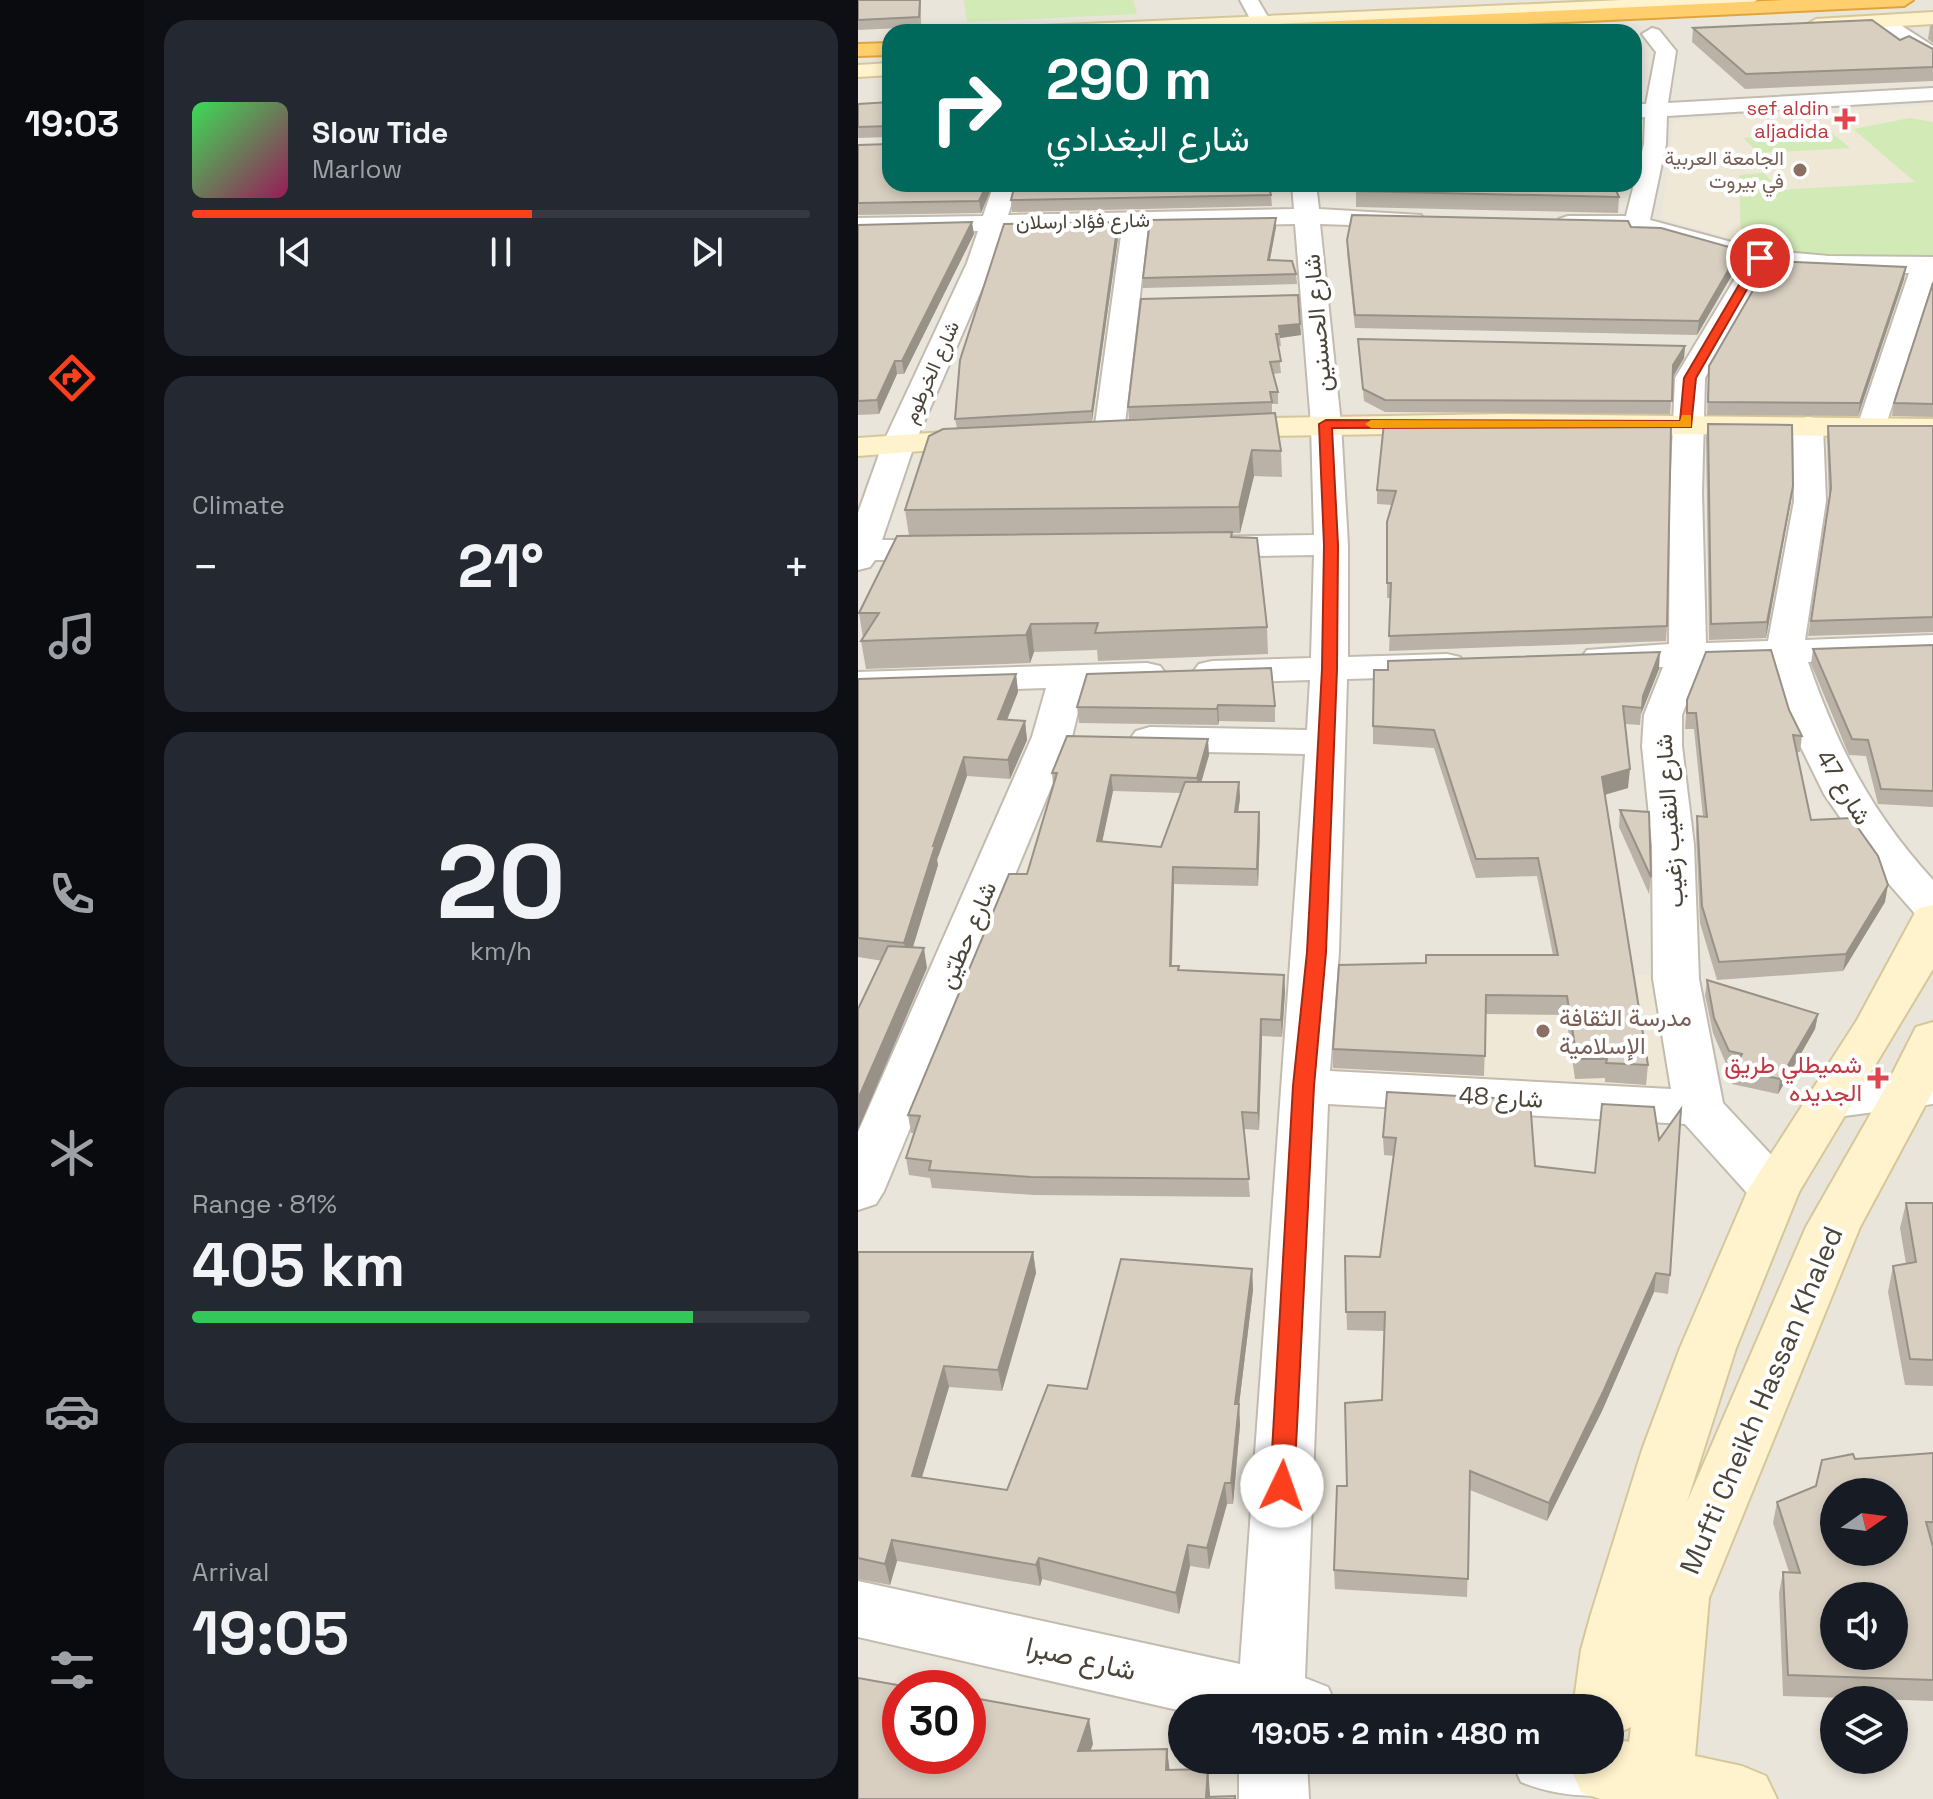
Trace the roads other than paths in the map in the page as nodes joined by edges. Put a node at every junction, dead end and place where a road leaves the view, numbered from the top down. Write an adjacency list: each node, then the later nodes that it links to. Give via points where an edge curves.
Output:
1 (1748, 0): 3 (main road)
2 (1854, 2): 3 (highway); 5 (highway); 9 (highway)
3 (1593, 7): 6 (main road)
4 (1933, 7): 5 (highway)
5 (1896, 10): 7 (main road); 10 (highway); 11 (main road); 12 (highway); 17 (street)
6 (1255, 11): 8 (main road)
7 (1933, 18)
8 (1122, 24)
9 (1399, 24)
10 (1594, 24)
11 (1793, 26)
12 (1655, 34): 23 (street, via 1666,51)
13 (882, 39): 14 (main road)
14 (858, 40)
15 (882, 49): 16 (highway)
16 (858, 50)
17 (1933, 55)
18 (882, 58): 19 (highway)
19 (858, 59)
20 (882, 70): 21 (main road)
21 (858, 71)
22 (1933, 94): 23 (street)
23 (1645, 111): 24 (street)
24 (1644, 138): 25 (street)
25 (1642, 163)
26 (1004, 192): 32 (street, شارع الخرطوم)
27 (1305, 192): 29 (street, شارع الحسنين)
28 (1640, 192): 34 (street)
29 (1308, 216): 30 (street, شارع فؤاد ارسلان); 31 (street, شارع فؤاد ارسلان); 39 (street, شارع الحسنين)
30 (1136, 220): 32 (street, شارع فؤاد ارسلان); 41 (street)
31 (1433, 220)
32 (994, 223): 35 (street, شارع فؤاد ارسلان); 55 (street, شارع الخرطوم)
33 (1545, 223): 34 (street)
34 (1637, 224): 36 (street)
35 (858, 226)
36 (1760, 258): 37 (street); 45 (street, شارع النقيب زغيب)
37 (1929, 264): 49 (street)
38 (1286, 295): 39 (street)
39 (1315, 295): 42 (street, شارع الحسنين)
40 (1154, 298): 41 (street)
41 (1125, 299): 53 (street)
42 (1318, 339): 43 (street); 46 (street, شارع الحسنين)
43 (1349, 340)
44 (1676, 346): 45 (street)
45 (1708, 347): 47 (street, شارع النقيب زغيب, via 1690,378)
46 (1326, 424): 47 (main road); 51 (main road); 57 (street, شارع الحسنين)
47 (1686, 425): 48 (main road); 63 (street, شارع النقيب زغيب)
48 (1808, 426): 49 (main road); 62 (street, via 1810,501)
49 (1872, 427): 50 (main road)
50 (1933, 428)
51 (1186, 429)
52 (1140, 431): 53 (main road)
53 (1094, 433)
54 (1019, 437): 55 (main road)
55 (899, 443): 56 (main road); 60 (street, شارع الخرطوم)
56 (858, 447)
57 (1331, 545): 58 (street); 66 (street, شارع الحسنين)
58 (1173, 547)
59 (986, 549): 60 (street)
60 (860, 555)
61 (1933, 646): 62 (street)
62 (1785, 650): 63 (street); 71 (street, شارع 47, via 1810,725 1845,794 1890,859)
63 (1688, 655): 64 (street); 77 (street, شارع النقيب زغيب, via 1663,715 1662,746 1673,845 1676,979)
64 (1563, 660)
65 (1485, 663): 66 (street)
66 (1329, 669): 67 (street); 70 (street, شارع الحسنين)
67 (1068, 676): 68 (street); 69 (street, شارع حطيّن)
68 (858, 683)
69 (1082, 738): 70 (street); 79 (street, شارع حطيّن)
70 (1325, 742): 74 (street, شارع الحسنين)
71 (1933, 907)
72 (1933, 919): 76 (main road, Mufti Cheikh Hassan Khaled, via 1913,964)
73 (1933, 1038): 75 (main road, Mufti Cheikh Hassan Khaled)
74 (1304, 1086): 77 (street, شارع 48); 82 (street, شارع الحسنين)
75 (1920, 1090): 76 (street); 84 (main road, Mufti Cheikh Hassan Khaled, via 1833,1227 1677,1598)
76 (1830, 1101): 78 (main road, Mufti Cheikh Hassan Khaled)
77 (1699, 1108): 78 (street)
78 (1774, 1190): 83 (main road, Mufti Cheikh Hassan Khaled, via 1672,1450 1614,1650)
79 (858, 1191)
80 (858, 1609): 81 (street, شارع صبرا)
81 (1183, 1694)
82 (1280, 1694)
83 (1614, 1694)
84 (1624, 1739)
85 (1624, 1771): 88 (main road)
86 (1276, 1774): 87 (street, شارع الحسنين)
87 (1274, 1799)
88 (1742, 1799)

